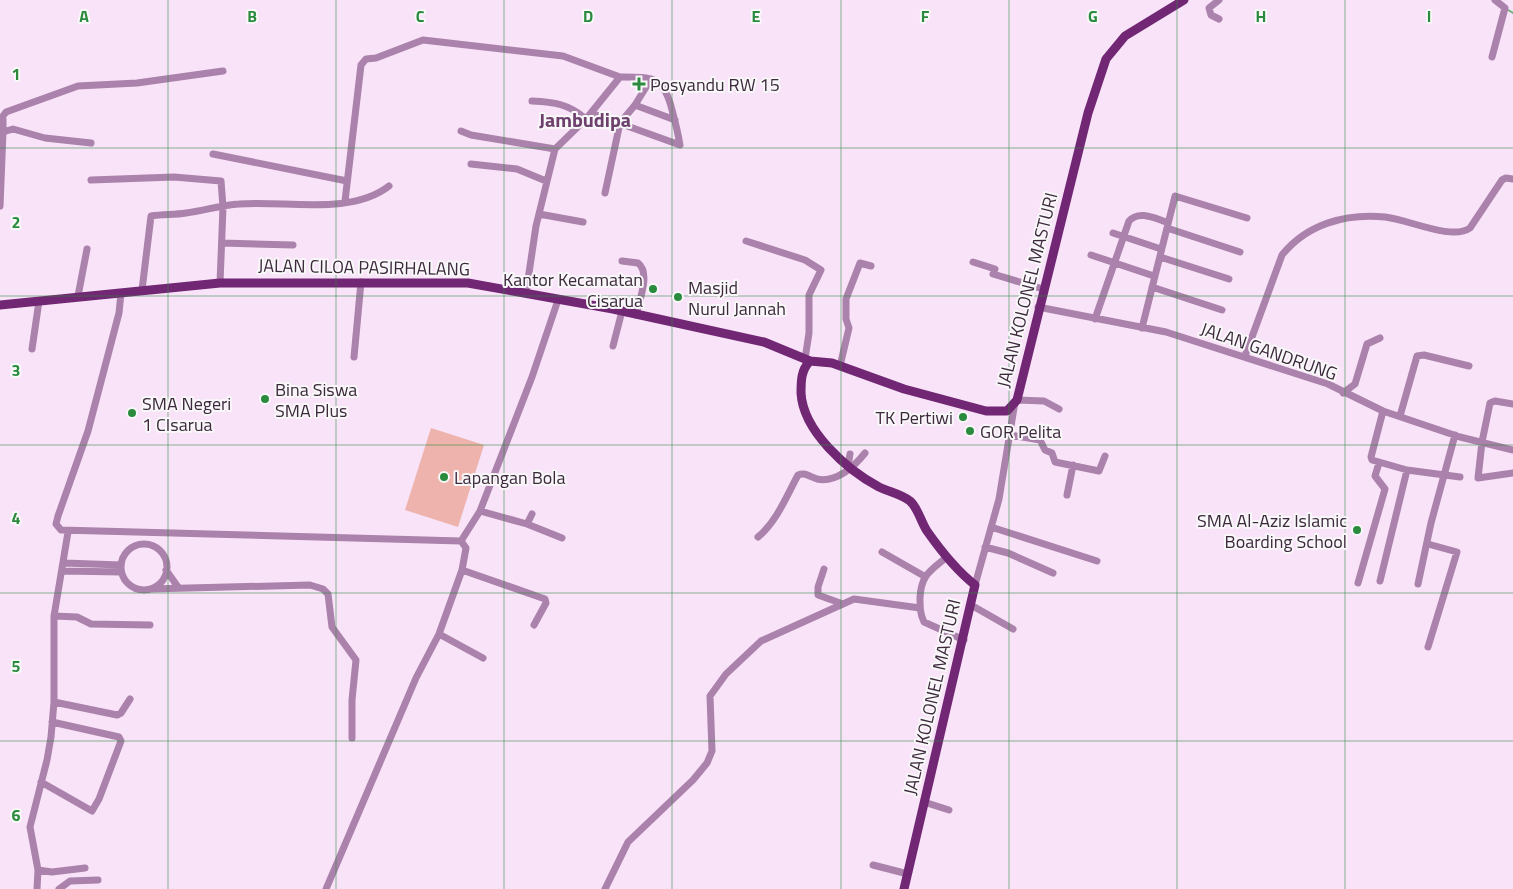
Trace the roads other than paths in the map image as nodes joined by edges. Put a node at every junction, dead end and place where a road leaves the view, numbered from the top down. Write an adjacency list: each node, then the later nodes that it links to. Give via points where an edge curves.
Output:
1 (1184, 0): 54 (main road, JALAN KOLONEL MASTURI, via 1125,36 1106,59 1088,112)
2 (1220, 0): 4 (street, via 1209,8 1211,15)
3 (1495, 0): 5 (street, via 1505,8)
4 (1219, 19)
5 (1492, 57)
6 (223, 71): 16 (street, via 137,83 78,86 6,112)
7 (620, 77): 8 (street); 11 (street); 23 (street, via 563,56 423,40 366,59 361,65)
8 (651, 79): 10 (street); 13 (street, via 667,90)
9 (532, 101): 12 (street, via 568,106)
10 (635, 105): 13 (street); 14 (street)
11 (591, 113): 12 (street); 14 (street)
12 (586, 119): 18 (street)
13 (675, 120): 14 (street, via 679,145)
14 (620, 123): 26 (street)
15 (461, 131): 18 (street)
16 (3, 132): 17 (street, via 13,129 45,138); 27 (street)
17 (91, 143)
18 (555, 149): 24 (street)
19 (213, 154): 23 (street)
20 (471, 164): 24 (street, via 517,169)
21 (1513, 179): 71 (street, via 1502,180 1464,232 1386,217 1363,216 1322,224 1282,255)
22 (91, 180): 30 (street, via 174,177 218,180 222,184)
23 (348, 181): 28 (street)
24 (546, 181): 31 (street)
25 (389, 186): 28 (street, via 379,194)
26 (605, 193)
27 (0, 195): 29 (street)
28 (345, 201): 30 (street, via 326,205)
29 (0, 206)
30 (223, 206): 38 (street); 55 (street, via 184,214 151,216)
31 (538, 214): 33 (street); 57 (street)
32 (1247, 218): 34 (street, via 1175,196)
33 (583, 222)
34 (1166, 225): 36 (street, via 1146,216 1136,216 1129,221); 42 (street); 44 (street)
35 (1113, 233): 36 (street)
36 (1124, 236): 40 (street); 47 (street)
37 (746, 241): 73 (street, via 805,260 821,270 809,295)
38 (222, 243): 39 (street); 52 (street)
39 (293, 245)
40 (1158, 248)
41 (87, 249): 58 (street)
42 (1240, 252)
43 (1091, 255): 47 (street)
44 (1160, 257): 50 (street); 53 (street)
45 (622, 261): 65 (street, via 638,263 644,269)
46 (973, 262): 54 (street, via 995,269 993,274)
47 (1115, 263): 49 (street); 66 (street)
48 (871, 266): 74 (street, via 860,263 847,292 845,314 849,328)
49 (1151, 275)
50 (1229, 279)
51 (361, 282): 52 (main road, JALAN CILOA PASIRHALANG); 57 (main road, JALAN CILOA PASIRHALANG, via 468,283); 72 (street)
52 (220, 283): 55 (main road, JALAN CILOA PASIRHALANG)
53 (1152, 287): 63 (street); 67 (street)
54 (1043, 289): 62 (main road, JALAN KOLONEL MASTURI)
55 (142, 290): 56 (main road, JALAN CILOA PASIRHALANG)
56 (121, 293): 58 (main road, JALAN CILOA PASIRHALANG); 101 (street, via 96,406 58,516 58,528)
57 (526, 293): 59 (main road, JALAN CILOA PASIRHALANG)
58 (78, 296): 60 (main road, JALAN CILOA PASIRHALANG)
59 (558, 300): 64 (main road, JALAN CILOA PASIRHALANG); 97 (street)
60 (39, 301): 61 (main road, JALAN CILOA PASIRHALANG); 70 (street)
61 (0, 305)
62 (1038, 307): 66 (street, JALAN GANDRUNG); 77 (main road, JALAN KOLONEL MASTURI)
63 (1222, 310)
64 (622, 312): 65 (main road, JALAN CILOA PASIRHALANG); 69 (street)
65 (636, 315): 73 (main road, JALAN CILOA PASIRHALANG, via 764,342)
66 (1096, 319): 67 (street, JALAN GANDRUNG)
67 (1142, 328): 71 (street, JALAN GANDRUNG)
68 (1380, 338): 76 (street, via 1367,344 1358,378)
69 (613, 346)
70 (32, 349)
71 (1244, 356): 76 (street, JALAN GANDRUNG, via 1328,384)
72 (354, 357)
73 (807, 360): 74 (main road, JALAN KOLONEL MASTURI); 91 (main road, JALAN KOLONEL MASTURI, via 801,399 805,412 820,438)
74 (840, 366): 77 (main road, JALAN KOLONEL MASTURI, via 904,389 986,411 1007,411)
75 (1469, 366): 81 (street, via 1417,356)
76 (1343, 393): 80 (street, JALAN GANDRUNG)
77 (1016, 401): 79 (street, via 1044,401); 82 (street)
78 (1513, 404): 84 (street, via 1490,403)
79 (1059, 409)
80 (1383, 412): 81 (street, JALAN GANDRUNG); 89 (street, via 1371,457)
81 (1400, 416): 83 (street, JALAN GANDRUNG)
82 (1010, 435): 90 (street, via 1040,440 1045,450 1052,454 1053,461); 100 (street)
83 (1455, 435): 84 (street, JALAN GANDRUNG); 94 (street)
84 (1482, 442): 85 (street, JALAN GANDRUNG); 93 (street, via 1478,478)
85 (1513, 450)
86 (850, 454): 91 (street)
87 (865, 454): 91 (street)
88 (1105, 456): 90 (street, via 1099,471)
89 (1379, 462): 92 (street); 118 (street, via 1375,476 1385,489)
90 (1073, 465): 96 (street)
91 (850, 467): 103 (street, via 833,479 820,479 805,473 798,475 780,510); 108 (main road, JALAN KOLONEL MASTURI, via 880,488 909,501)
92 (1407, 470): 94 (street); 117 (street)
93 (1513, 472)
94 (1444, 475): 95 (street); 105 (street)
95 (1460, 477)
96 (1067, 494)
97 (480, 511): 99 (street); 104 (street)
98 (532, 514): 99 (street)
99 (527, 524): 102 (street)
100 (991, 527): 106 (street); 109 (street)
101 (68, 532): 104 (street); 110 (street)
102 (562, 538)
103 (758, 538)
104 (461, 540): 113 (street, via 466,552)
105 (1428, 544): 119 (street); 132 (street, via 1457,552)
106 (986, 547): 115 (street); 120 (street)
107 (882, 552): 116 (street)
108 (947, 556): 116 (street); 120 (main road, JALAN KOLONEL MASTURI, via 958,571)
109 (1097, 561)
110 (63, 567): 111 (street); 126 (street)
111 (121, 568): 112 (street, via 123,556 129,549 146,544 162,553); 122 (street, via 131,586 140,590)
112 (166, 570): 121 (street); 122 (street, via 161,582)
113 (462, 570): 128 (street, via 545,599); 130 (street)
114 (824, 570): 123 (street, via 818,595)
115 (1053, 573)
116 (924, 576): 125 (street)
117 (1380, 581)
118 (1358, 583)
119 (1418, 584)
120 (975, 585): 124 (main road, JALAN KOLONEL MASTURI)
121 (178, 587): 122 (street); 137 (street, via 310,584 323,589 328,594 332,627 356,660)
122 (150, 589)
123 (843, 604): 125 (street, via 863,599); 149 (street, via 767,638 726,674 710,696 712,751 707,763 694,780 628,842)
124 (971, 605): 129 (street); 131 (main road, JALAN KOLONEL MASTURI)
125 (920, 608): 131 (street, via 924,622)
126 (54, 616): 127 (street, via 77,617 91,624); 135 (street)
127 (150, 625)
128 (534, 625)
129 (1013, 629)
130 (440, 634): 133 (street); 148 (street, via 409,695)
131 (964, 640): 139 (main road, JALAN KOLONEL MASTURI)
132 (1428, 647)
133 (483, 658)
134 (130, 699): 135 (street, via 117,714)
135 (54, 702): 136 (street)
136 (52, 722): 138 (street); 138 (street, via 118,737 120,741 92,811)
137 (352, 738)
138 (42, 782): 143 (street, via 30,826)
139 (924, 802): 140 (street); 144 (main road, JALAN KOLONEL MASTURI)
140 (949, 810)
141 (873, 865): 144 (street)
142 (85, 868): 143 (street, via 52,872)
143 (38, 870): 146 (street)
144 (908, 874): 150 (main road, JALAN KOLONEL MASTURI)
145 (98, 880): 147 (street, via 70,881)
146 (37, 889)
147 (59, 889)
148 (326, 889)
149 (605, 889)
150 (904, 889)

